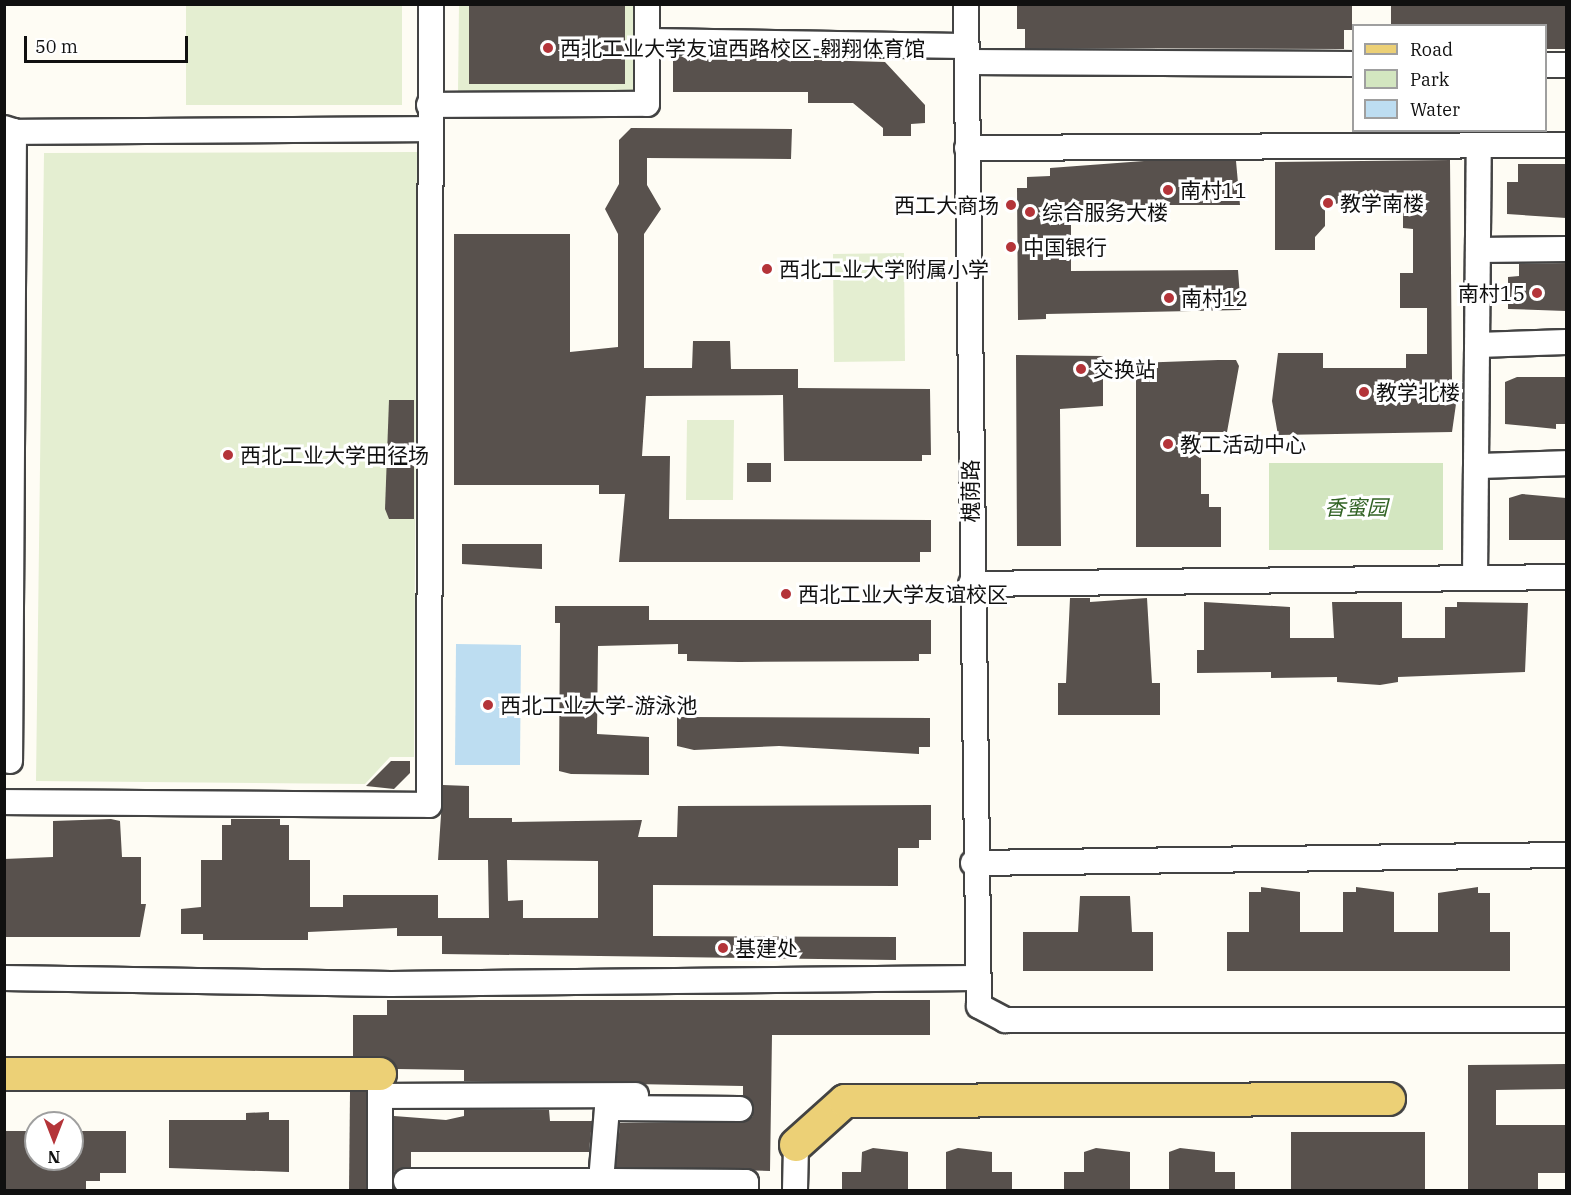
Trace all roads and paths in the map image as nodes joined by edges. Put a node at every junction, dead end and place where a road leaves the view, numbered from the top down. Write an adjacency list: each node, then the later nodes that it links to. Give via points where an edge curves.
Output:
1 (431, 4): 9 (street)
2 (647, 4): 4 (street)
3 (966, 4): 5 (street, 槐荫路)
4 (647, 41): 5 (street); 9 (street, via 647,104)
5 (966, 54): 6 (street); 14 (street, 槐荫路)
6 (1352, 64)
7 (1547, 65): 8 (street)
8 (1566, 65)
9 (429, 105): 10 (street)
10 (429, 129): 11 (street); 25 (street, via 429,805)
11 (8, 130): 24 (street)
12 (1566, 145): 13 (street)
13 (1479, 146): 14 (street); 16 (street)
14 (967, 147): 23 (street, 槐荫路)
15 (1566, 249): 16 (street)
16 (1478, 250): 18 (street)
17 (1566, 342): 18 (street)
18 (1478, 345): 20 (street)
19 (1566, 463): 20 (street)
20 (1477, 466): 22 (street)
21 (1566, 577): 22 (street)
22 (1475, 578): 23 (street)
23 (971, 584): 27 (street, 槐荫路)
24 (10, 761)
25 (4, 802)
26 (1566, 855): 27 (street)
27 (973, 863): 29 (street, 槐荫路)
28 (4, 978): 29 (street, via 391,984)
29 (975, 978): 30 (street, 槐荫路, via 979,1006 1005,1020)
30 (1566, 1020)
31 (4, 1074): 32 (main road)
32 (380, 1085): 33 (street); 39 (street)
33 (636, 1095)
34 (1389, 1099): 36 (main road, via 845,1101)
35 (740, 1109): 38 (street, via 608,1108)
36 (796, 1145): 41 (street)
37 (406, 1181): 38 (street)
38 (609, 1185): 40 (street, via 746,1182)
39 (380, 1191)
40 (746, 1191)
41 (795, 1191)

